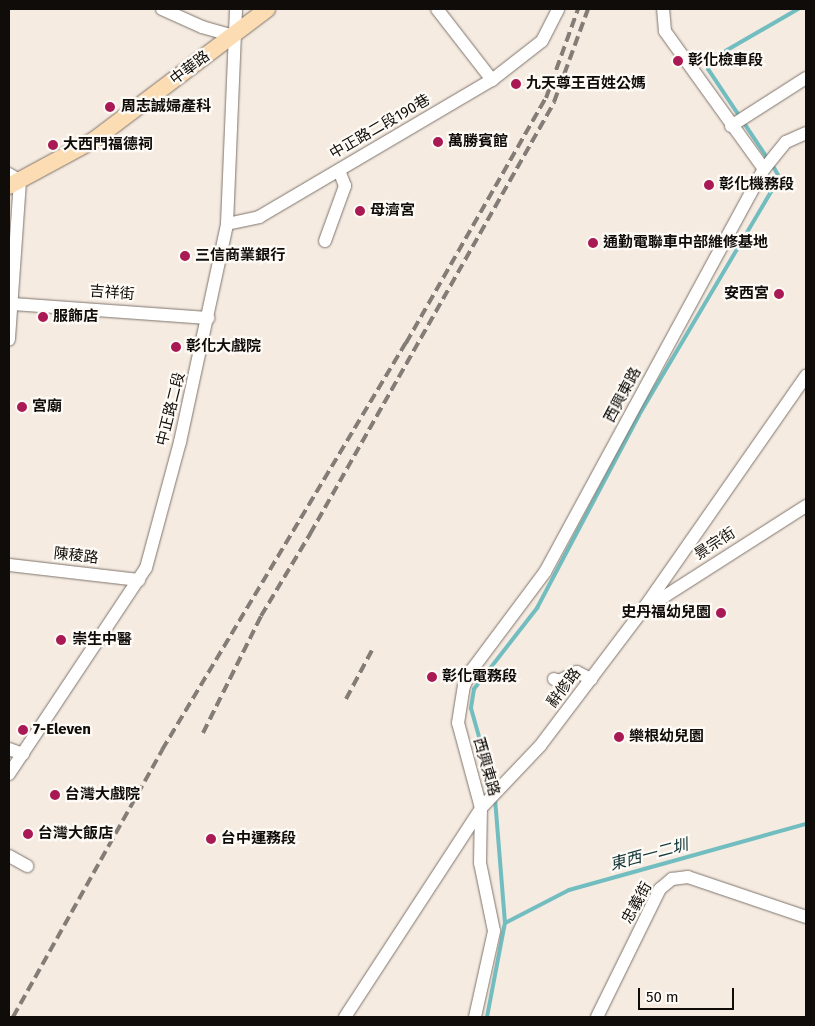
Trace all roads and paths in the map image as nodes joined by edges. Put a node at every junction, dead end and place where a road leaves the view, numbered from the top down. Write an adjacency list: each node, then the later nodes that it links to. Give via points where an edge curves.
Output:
1 (162, 9): 7 (street, via 202,27)
2 (236, 9): 7 (street, 中正路二段)
3 (268, 9): 7 (main road, 中華路)
4 (437, 9): 9 (street)
5 (558, 9): 9 (street, 中正路二段190巷, via 542,42)
6 (663, 9): 10 (street, via 665,30)
7 (234, 36): 14 (main road, 中華路, via 94,140); 15 (street, 中正路二段)
8 (806, 78): 10 (street)
9 (492, 80): 13 (street, 中正路二段190巷)
10 (731, 126): 12 (street)
11 (806, 133): 12 (street, 西興東路, via 786,142)
12 (764, 169): 30 (street, 西興東路, via 545,572 471,671 459,702 458,723)
13 (339, 170): 15 (street, 中正路二段190巷, via 259,217); 16 (street, via 345,186)
14 (12, 180): 17 (street)
15 (227, 224): 18 (street, 中正路二段)
16 (325, 240)
17 (12, 304): 18 (street, 吉祥街); 19 (street)
18 (209, 318): 23 (street, 中正路二段, via 180,442 146,568)
19 (9, 340)
20 (806, 376): 24 (street, 辭修路)
21 (806, 506): 24 (street, 景宗街)
22 (9, 565): 23 (street, 陳稜路)
23 (139, 580): 28 (street, 中正路二段)
24 (642, 612): 26 (street, 辭修路)
25 (554, 679): 26 (street, via 559,681 577,672)
26 (591, 679): 30 (street, 辭修路, via 540,746)
27 (9, 749): 28 (street)
28 (23, 754): 29 (street, 中正路二段)
29 (9, 774)
30 (490, 799): 34 (street, 辭修路); 35 (street, 西興東路, via 480,863 494,931)
31 (9, 856): 32 (street)
32 (26, 866)
33 (806, 916): 36 (street, 忠義街, via 688,877 672,879 660,889)
34 (345, 1017)
35 (475, 1017)
36 (598, 1017)

